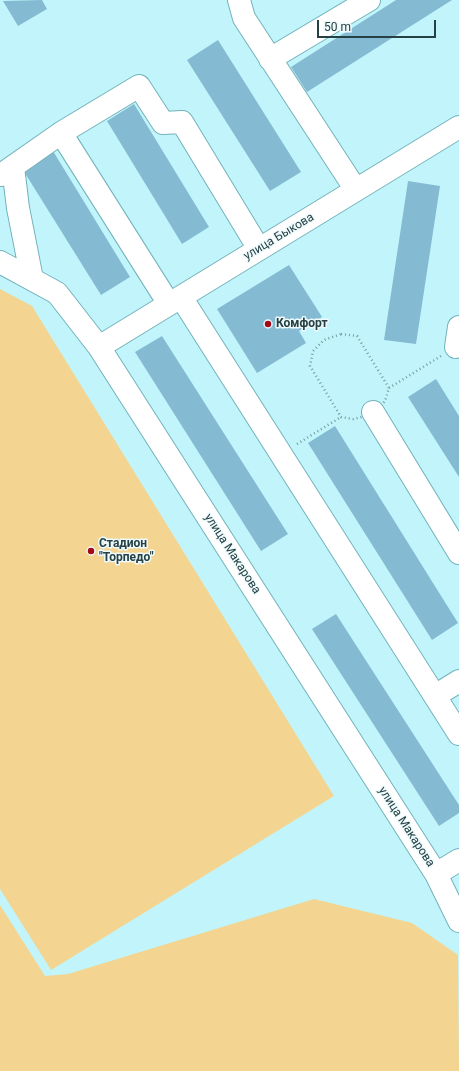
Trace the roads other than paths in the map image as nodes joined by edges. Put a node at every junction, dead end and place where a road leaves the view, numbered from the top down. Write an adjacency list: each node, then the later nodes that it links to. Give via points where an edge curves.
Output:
1 (239, 0): 3 (street, via 244,18)
2 (369, 0): 3 (street)
3 (270, 59): 7 (street)
4 (459, 127): 7 (street, улица Быкова)
5 (61, 134): 6 (street); 8 (street, via 139,86 163,123 182,122); 11 (street)
6 (7, 171): 10 (street, via 18,208)
7 (356, 190): 8 (street, улица Быкова)
8 (259, 249): 11 (street, улица Быкова)
9 (0, 262): 10 (street, улица Макарова)
10 (32, 279): 12 (street, улица Макарова, via 57,293)
11 (175, 300): 12 (street, улица Быкова); 16 (street, via 280,454)
12 (99, 347): 19 (street, улица Макарова)
13 (373, 412): 14 (street)
14 (459, 553)
15 (459, 681): 16 (street)
16 (435, 696): 17 (street)
17 (459, 734)
18 (459, 860): 19 (street)
19 (436, 874): 20 (street, улица Макарова)
20 (459, 921)

